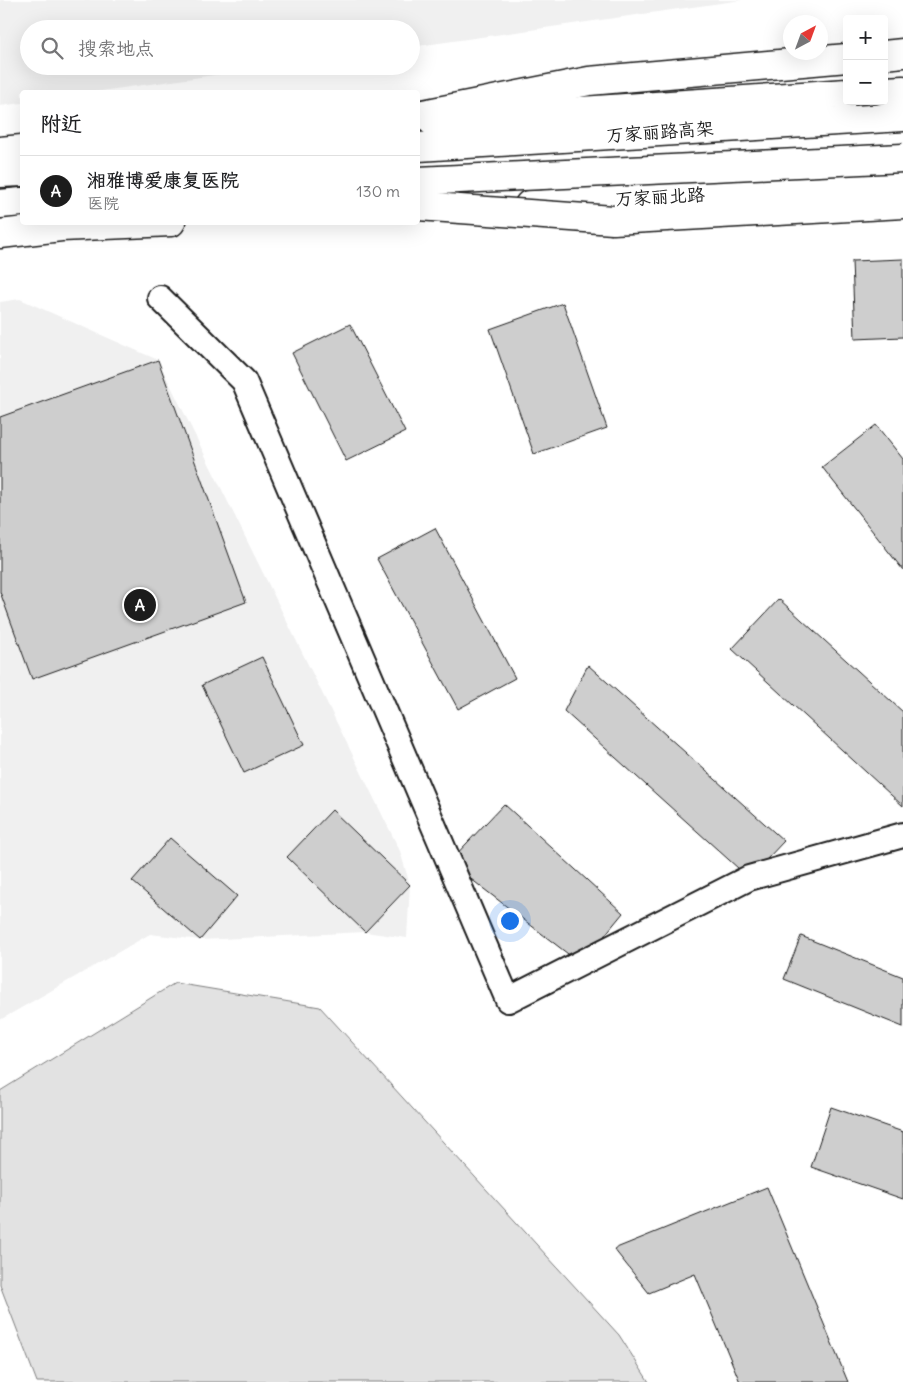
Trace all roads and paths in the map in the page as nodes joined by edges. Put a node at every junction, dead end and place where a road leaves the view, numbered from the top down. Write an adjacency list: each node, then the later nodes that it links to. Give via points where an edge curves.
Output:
1 (903, 53): 2 (main road)
2 (888, 55)
3 (843, 58): 7 (main road, via 589,81)
4 (903, 90): 5 (main road)
5 (888, 91)
6 (843, 94): 9 (main road)
7 (420, 115)
8 (903, 117): 10 (main road, 万家丽路高架)
9 (420, 122)
10 (420, 147)
11 (20, 149): 12 (main road)
12 (0, 151)
13 (903, 158): 16 (main road, bridge)
14 (20, 172): 15 (main road)
15 (0, 173)
16 (420, 182)
17 (903, 182): 22 (main road, 万家丽北路)
18 (20, 202): 19 (main road)
19 (0, 204)
20 (903, 204): 21 (main road, bridge, via 612,220)
21 (420, 206)
22 (420, 212)
23 (105, 225): 24 (main road)
24 (0, 234)
25 (160, 298): 26 (street, via 244,381 508,1000 750,878)
26 (903, 835)

